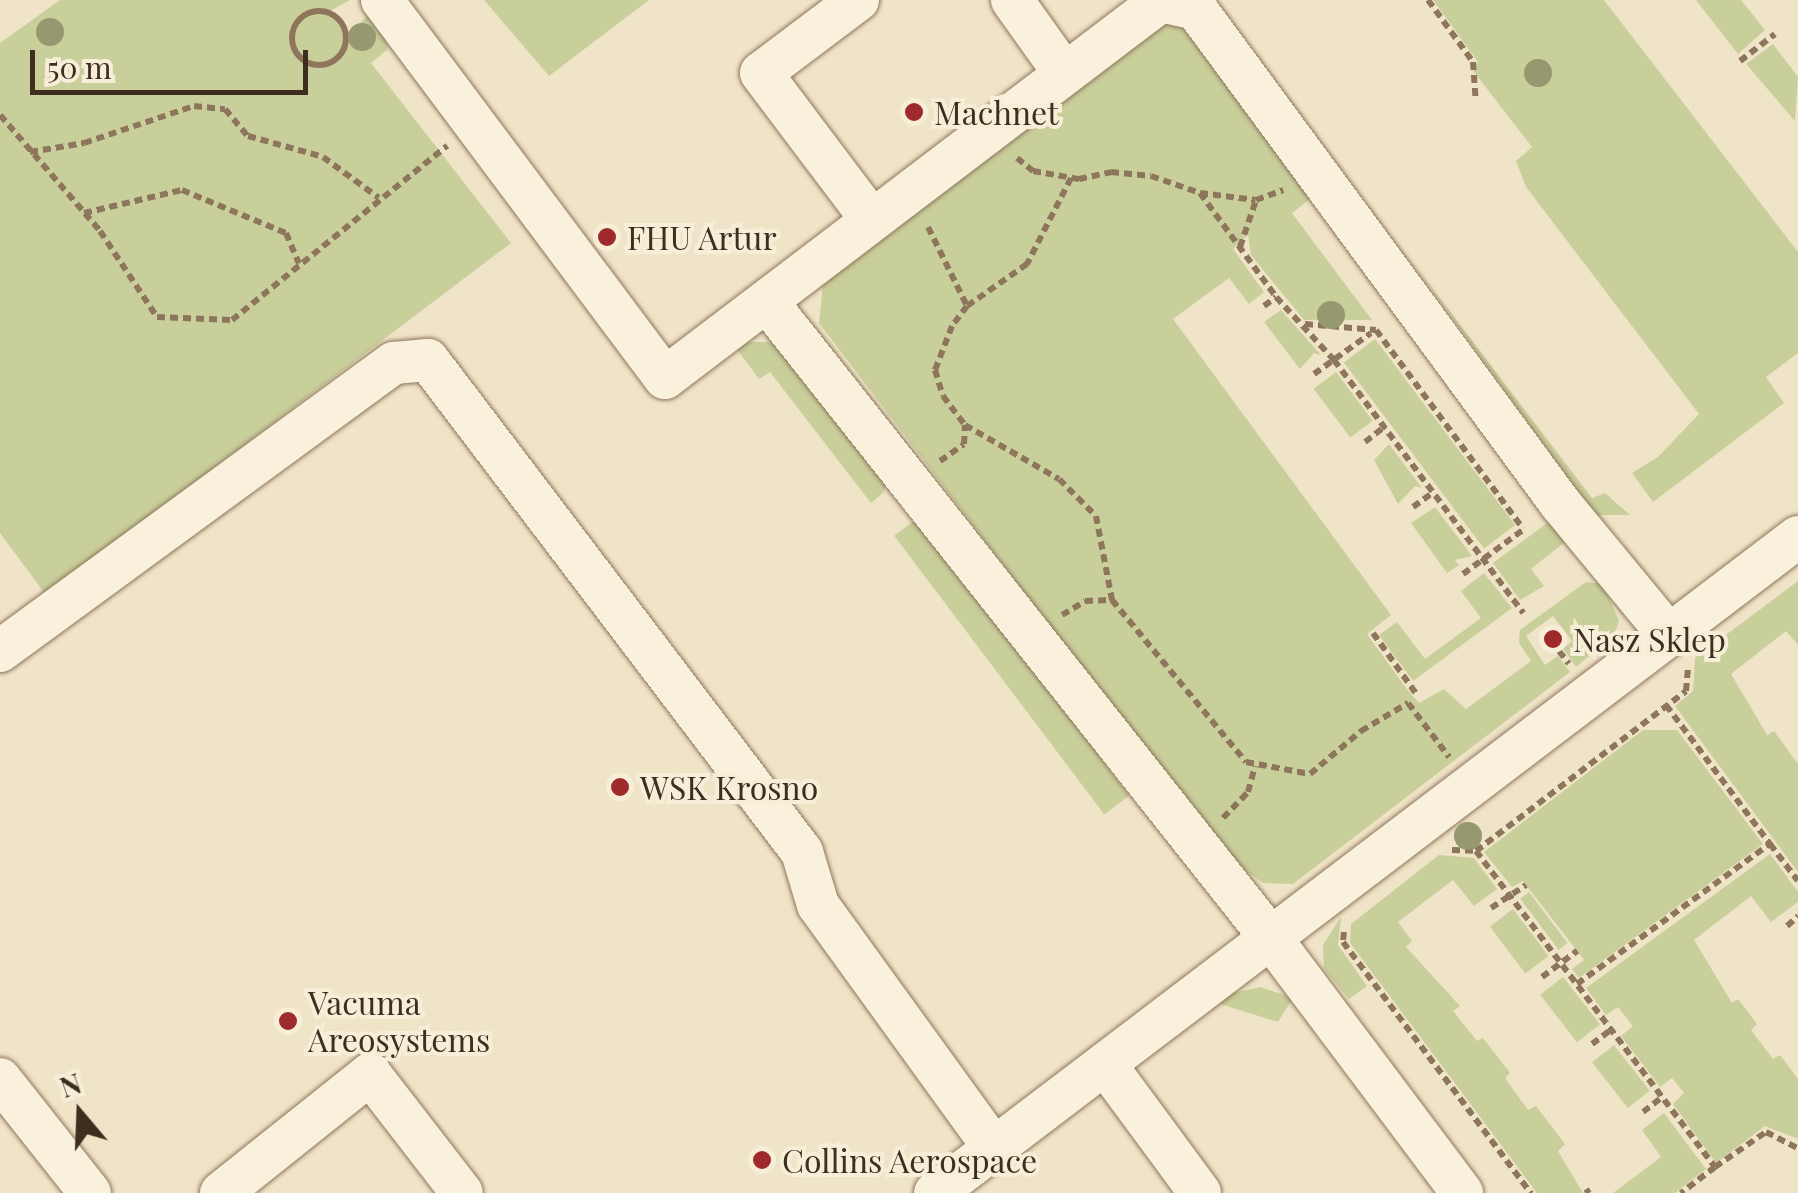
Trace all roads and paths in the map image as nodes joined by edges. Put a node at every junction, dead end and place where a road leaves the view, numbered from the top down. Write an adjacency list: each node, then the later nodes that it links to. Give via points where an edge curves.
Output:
1 (382, 0): 12 (street)
2 (858, 0): 21 (street, via 762,73)
3 (1012, 0): 9 (street)
4 (1161, 0): 9 (street); 15 (street, via 1196,10)
5 (1428, 0): 10 (path, via 1473,62)
6 (1774, 34): 8 (path)
7 (333, 60): 7 (path, via 346,37 340,20 325,11 302,17 293,31 299,56 315,64)
8 (1740, 61)
9 (1064, 73): 21 (street)
10 (1476, 101)
11 (0, 115): 13 (path)
12 (471, 126): 18 (path); 26 (street, via 665,378)
13 (30, 152): 18 (path, via 84,143 194,106 225,110 248,136 323,157 364,193); 20 (path)
14 (1011, 154): 16 (path, via 1033,171)
15 (1317, 176): 19 (path); 27 (street)
16 (1071, 178): 17 (path, via 1151,176); 28 (path, via 1028,264)
17 (1200, 194): 19 (path); 23 (path)
18 (380, 198): 24 (path)
19 (1256, 200): 23 (path)
20 (84, 214): 24 (path, via 182,190 286,233); 24 (path, via 157,317 232,320)
21 (871, 219): 26 (street)
22 (926, 223): 28 (path)
23 (1240, 248): 25 (path)
24 (299, 262)
25 (1276, 297): 29 (path); 30 (path)
26 (768, 303): 56 (street)
27 (1414, 305): 31 (path); 39 (street)
28 (967, 306): 34 (path, via 935,370 943,396)
29 (1264, 306)
30 (1304, 324): 31 (path); 32 (path)
31 (1374, 331): 32 (path); 41 (path)
32 (1334, 360): 33 (path); 35 (path)
33 (1314, 374)
34 (965, 425): 37 (path, via 964,444); 45 (path, via 1059,479 1096,516)
35 (1384, 428): 36 (path); 38 (path)
36 (1365, 442)
37 (938, 463)
38 (1432, 493): 40 (path); 43 (path)
39 (1560, 503): 41 (path); 49 (street)
40 (1412, 506)
41 (1523, 530): 43 (path)
42 (1798, 537): 49 (street)
43 (1482, 561): 44 (path); 46 (path)
44 (1463, 574)
45 (1112, 600): 47 (path, via 1086,602); 53 (path)
46 (1523, 613)
47 (1058, 618)
48 (1373, 634): 51 (path)
49 (1678, 645): 52 (path, via 1686,690); 66 (street)
50 (0, 651): 77 (street, via 394,363 428,360 802,852 818,905)
51 (1417, 695)
52 (1666, 704): 55 (path); 58 (path)
53 (1255, 766): 54 (path, via 1310,774 1361,730 1408,703); 56 (path, via 1248,792)
54 (1456, 767)
55 (1770, 844): 59 (path); 70 (path)
56 (1197, 845): 66 (street)
57 (1442, 849): 58 (path)
58 (1476, 852): 61 (path)
59 (1798, 881)
60 (1526, 884): 61 (path)
61 (1509, 896): 62 (path); 68 (path)
62 (1491, 908)
63 (1798, 916): 65 (path)
64 (1346, 918): 86 (path, via 1343,942)
65 (1787, 926)
66 (1270, 938): 73 (street); 85 (street)
67 (1577, 951): 68 (path)
68 (1559, 964): 69 (path); 70 (path)
69 (1542, 976)
70 (1577, 984): 71 (path)
71 (1609, 1032): 72 (path); 75 (path)
72 (1592, 1044)
73 (1105, 1064): 77 (street); 84 (street)
74 (0, 1078): 80 (street)
75 (1661, 1098): 76 (path); 79 (path)
76 (1643, 1112)
77 (994, 1148): 83 (street)
78 (1798, 1148): 79 (path, via 1766,1132)
79 (1715, 1167): 87 (path)
80 (90, 1193)
81 (221, 1193): 82 (street, via 370,1074)
82 (462, 1193)
83 (936, 1193)
84 (1200, 1193)
85 (1462, 1193)
86 (1531, 1193)
87 (1681, 1193)

